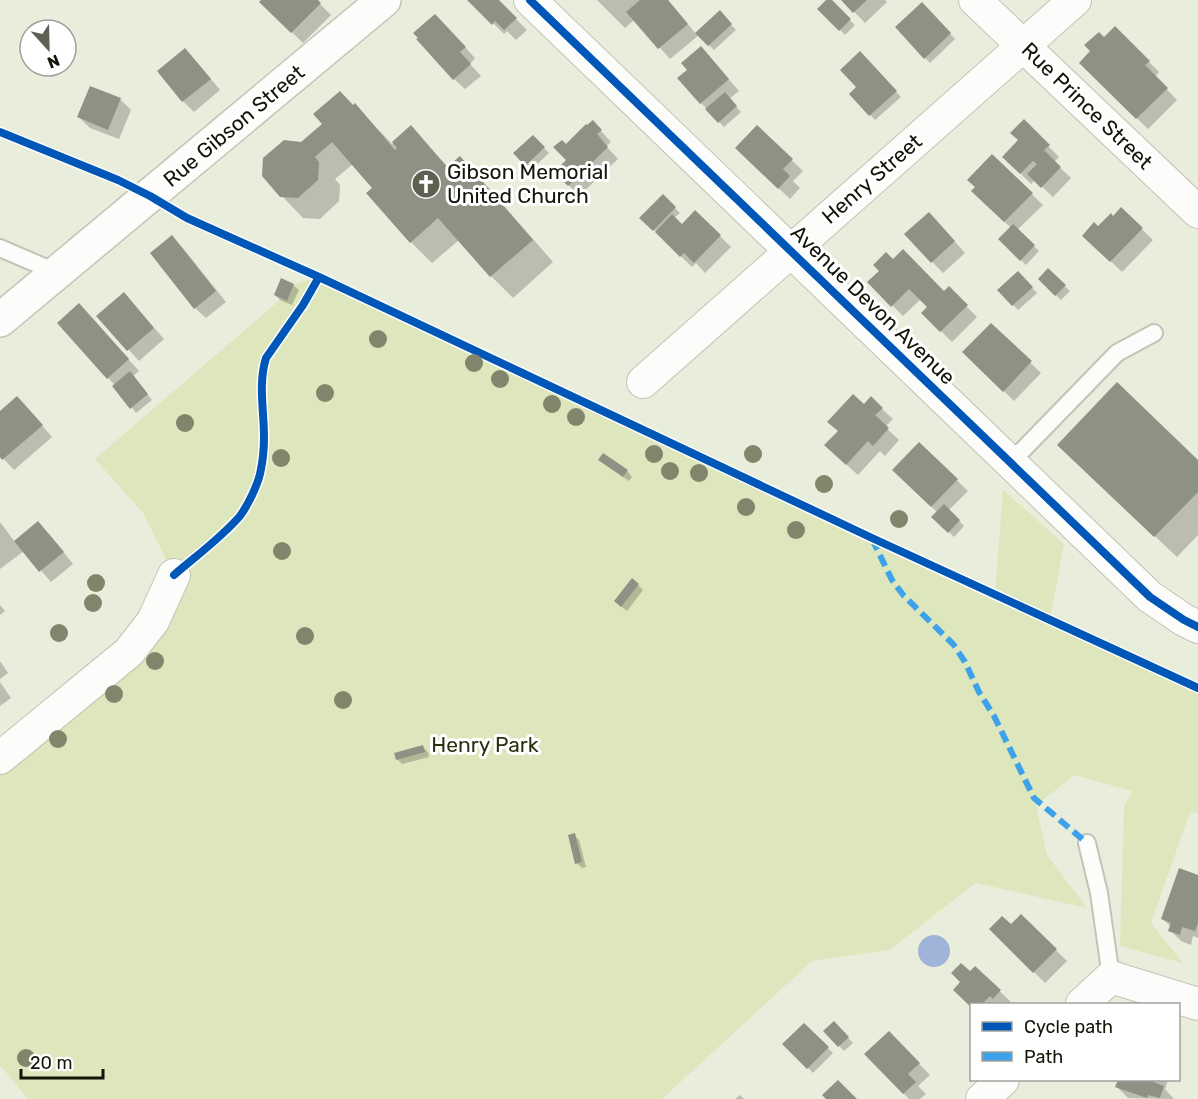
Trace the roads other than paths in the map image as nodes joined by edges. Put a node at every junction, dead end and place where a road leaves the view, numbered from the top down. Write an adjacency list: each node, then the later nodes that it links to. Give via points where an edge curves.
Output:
1 (384, 0): 9 (main road, Rue Gibson Street)
2 (530, 0): 8 (street, Avenue Devon Avenue)
3 (975, 0): 5 (street, Rue Prince Street)
4 (1075, 0): 5 (street, Henry Street)
5 (1023, 46): 6 (street, Rue Prince Street); 8 (street, Henry Street)
6 (1198, 212)
7 (0, 248): 9 (lane)
8 (791, 251): 12 (street, Henry Street); 13 (street, Avenue Devon Avenue)
9 (58, 273): 10 (main road, Rue Gibson Street)
10 (0, 320)
11 (1154, 333): 13 (lane, via 1117,353)
12 (643, 382)
13 (1011, 462): 15 (street, Avenue Devon Avenue, via 1150,597)
14 (174, 575): 16 (street, via 153,621 129,652)
15 (1198, 627)
16 (0, 758)
17 (1087, 843): 18 (lane)
18 (1111, 977): 19 (street); 20 (street)
19 (1084, 1003)
20 (1198, 1004)
21 (1002, 1081): 22 (street)
22 (982, 1099)

